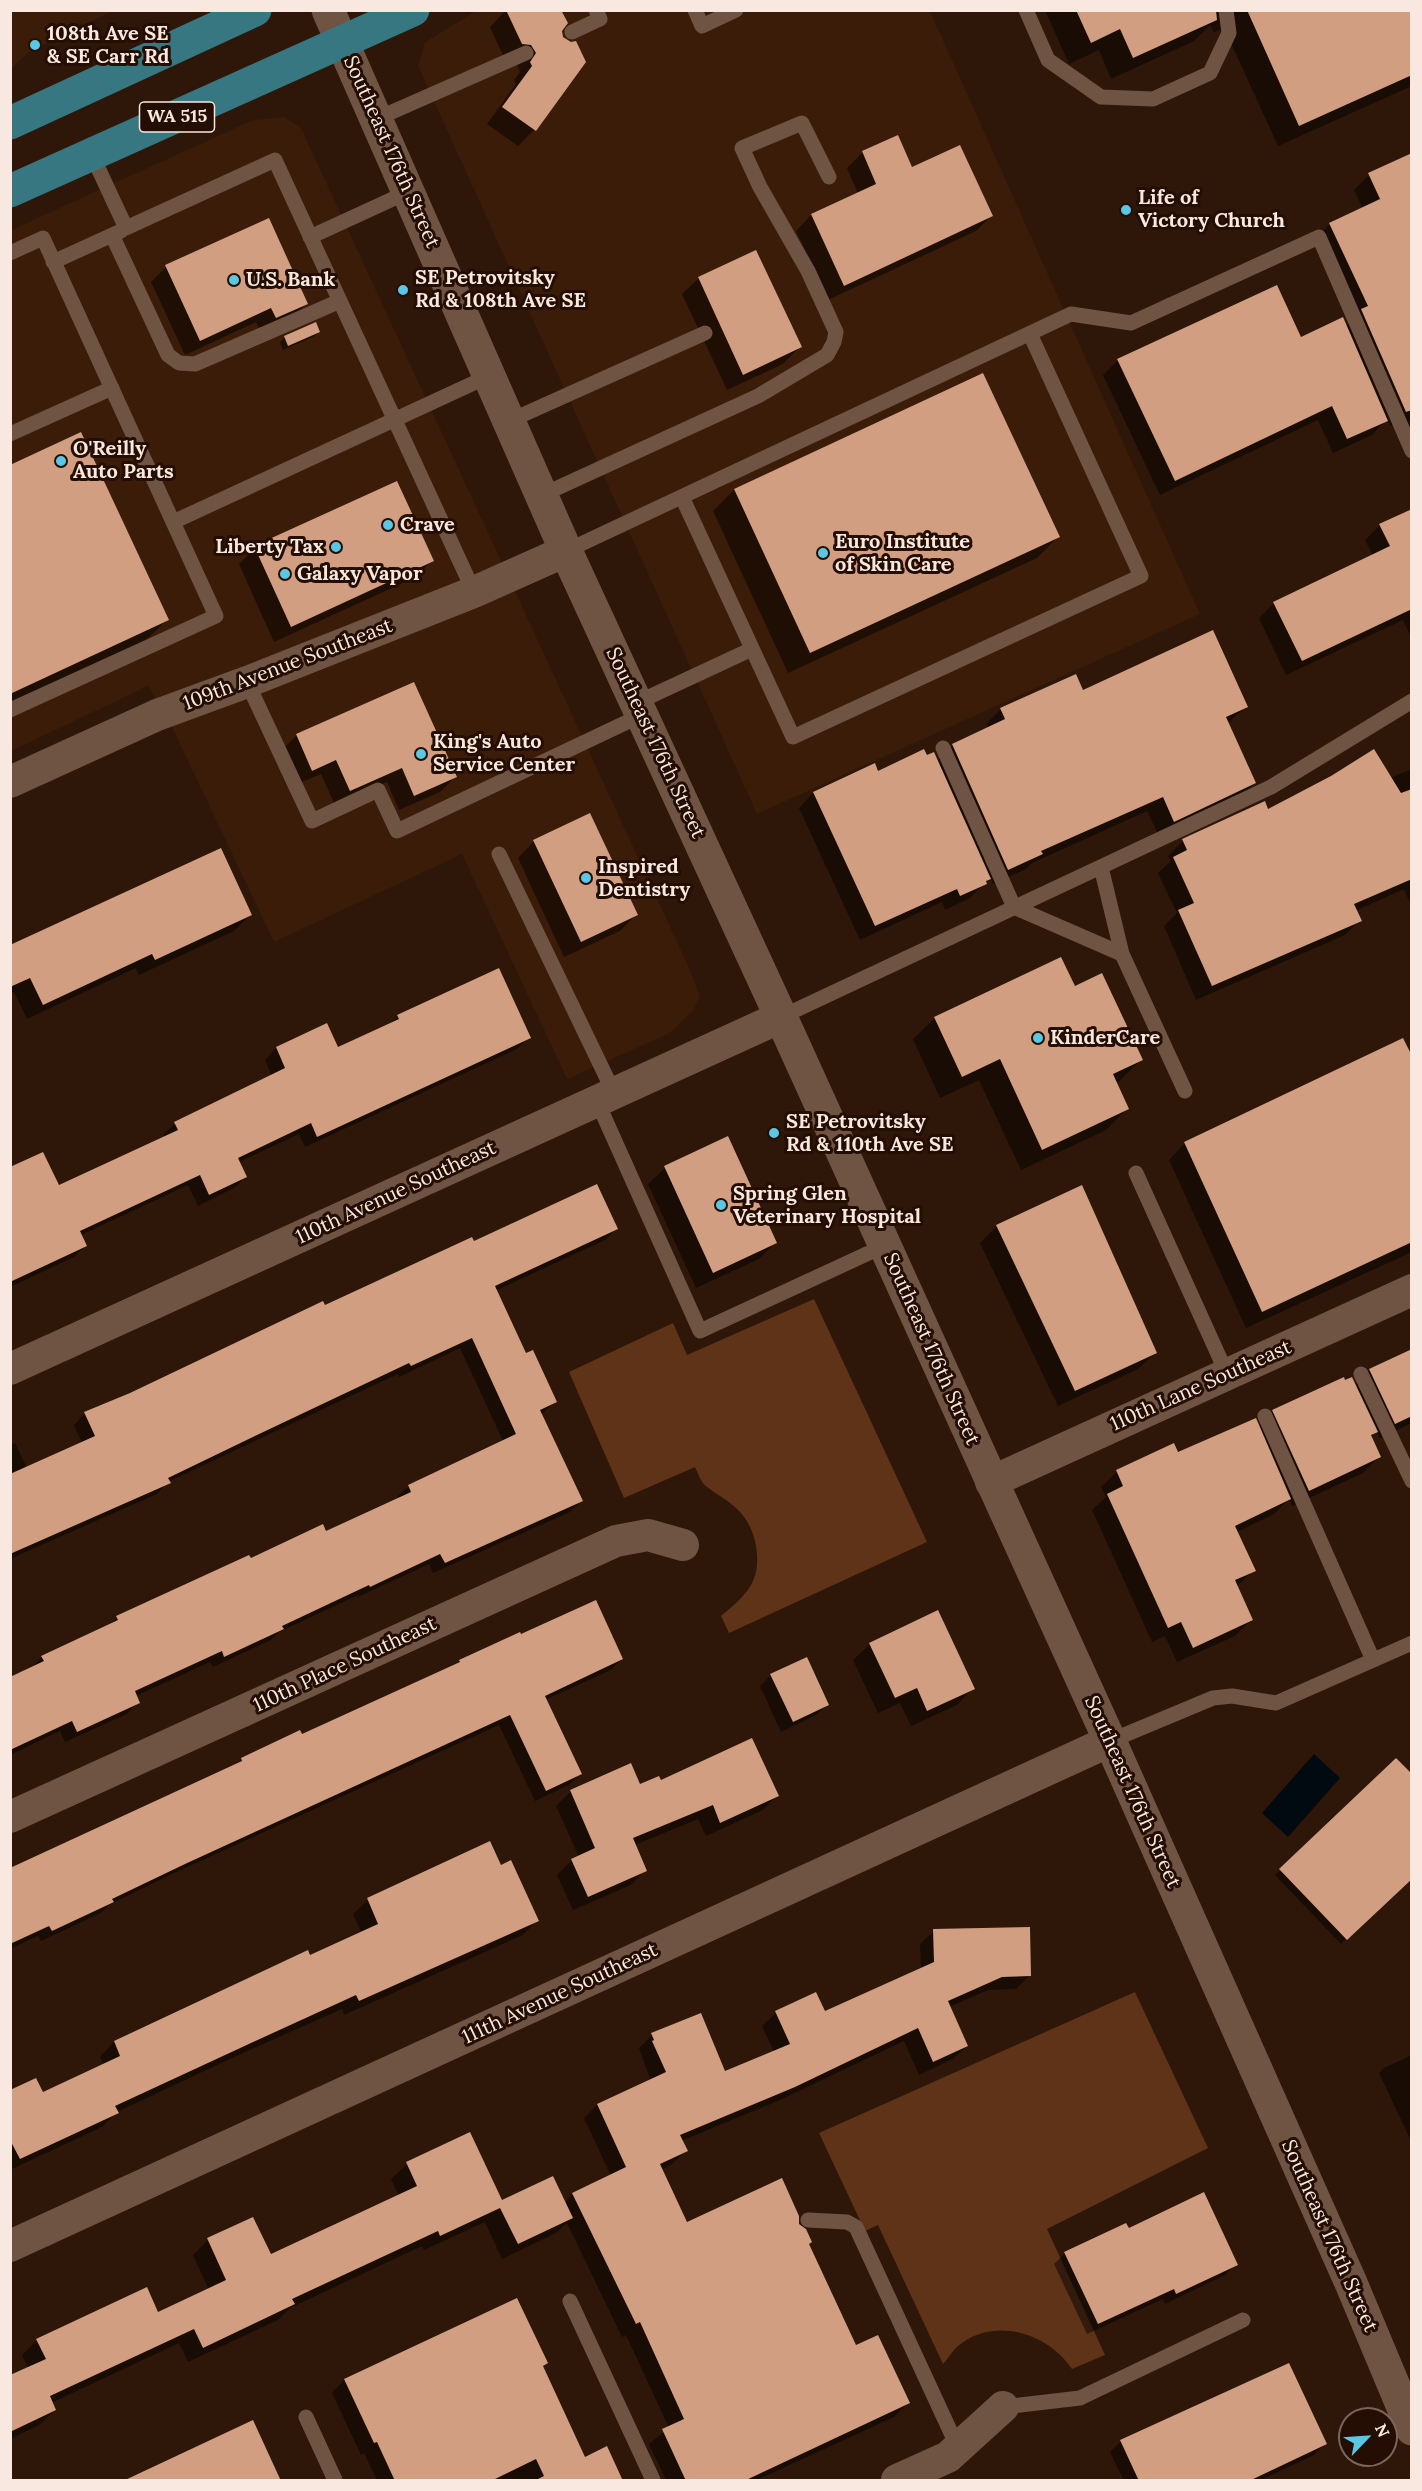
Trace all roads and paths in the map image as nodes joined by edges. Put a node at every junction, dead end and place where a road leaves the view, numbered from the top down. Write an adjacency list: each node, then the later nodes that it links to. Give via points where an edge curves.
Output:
1 (255, 10): 13 (main road)
2 (328, 10): 10 (main road, Southeast 176th Street)
3 (413, 10): 10 (main road, WA 515)
4 (596, 10): 9 (lane, via 600,19)
5 (695, 10): 6 (lane, via 702,26)
6 (736, 10)
7 (1026, 10): 8 (lane, via 1048,60 1101,97 1153,99 1210,73 1229,33)
8 (1226, 10)
9 (572, 32)
10 (343, 42): 12 (main road, Southeast 176th Street); 14 (main road, WA 515)
11 (526, 53): 12 (lane)
12 (376, 118): 17 (main road, Southeast 176th Street)
13 (10, 123)
14 (92, 155): 16 (main road, WA 515); 18 (lane)
15 (829, 177): 31 (lane, via 802,123 742,148 836,332 827,355 758,396)
16 (10, 191)
17 (408, 192): 19 (lane); 25 (main road, Southeast 176th Street)
18 (119, 232): 19 (lane, via 275,160); 21 (lane); 22 (lane, via 168,355 179,363 195,364)
19 (310, 237): 22 (lane)
20 (10, 253): 21 (lane, via 43,238)
21 (53, 262): 26 (lane)
22 (340, 301): 27 (lane)
23 (705, 333): 28 (lane)
24 (1030, 334): 30 (lane, via 1071,314 1131,323 1319,237); 32 (lane); 36 (lane, via 1141,576 793,737)
25 (489, 376): 27 (lane); 28 (main road, Southeast 176th Street)
26 (112, 388): 29 (lane); 33 (lane)
27 (394, 420): 33 (lane); 35 (lane)
28 (509, 421): 31 (main road, Southeast 176th Street)
29 (10, 434)
30 (1412, 451)
31 (542, 495): 34 (main road, Southeast 176th Street)
32 (682, 497): 34 (lane); 36 (lane)
33 (173, 522): 40 (lane, via 216,616)
34 (566, 551): 35 (street, 109th Avenue Southeast); 39 (main road, Southeast 176th Street)
35 (474, 592): 37 (street, 109th Avenue Southeast)
36 (752, 649): 39 (lane)
37 (247, 682): 39 (lane, via 312,821 378,789 397,831); 42 (street, 109th Avenue Southeast, via 157,715)
38 (1412, 701): 44 (lane, via 1271,787)
39 (639, 709): 47 (main road, Southeast 176th Street)
40 (10, 710)
41 (943, 748): 45 (lane)
42 (10, 782)
43 (500, 854): 49 (lane)
44 (1101, 867): 45 (lane); 46 (lane)
45 (1014, 908): 46 (lane); 47 (lane)
46 (1122, 954): 48 (lane)
47 (781, 1017): 49 (street, 110th Avenue Southeast); 51 (main road, Southeast 176th Street)
48 (1185, 1091)
49 (605, 1097): 51 (lane, via 700,1331); 53 (street, 110th Avenue Southeast)
50 (1136, 1173): 54 (lane)
51 (884, 1246): 58 (main road, Southeast 176th Street)
52 (1412, 1290): 54 (street, 110th Lane Southeast)
53 (10, 1369)
54 (1227, 1374): 58 (street, 110th Lane Southeast)
55 (1362, 1374): 57 (lane)
56 (1265, 1416): 61 (lane)
57 (1412, 1481)
58 (991, 1482): 62 (main road, Southeast 176th Street)
59 (683, 1545): 63 (street, 110th Place Southeast, via 648,1535 616,1541)
60 (1412, 1643): 61 (lane)
61 (1373, 1660): 62 (lane, via 1276,1703 1232,1696 1213,1698)
62 (1110, 1742): 65 (street, 111th Avenue Southeast); 70 (main road, Southeast 176th Street)
63 (10, 1817)
64 (808, 2220): 71 (lane, via 847,2222 856,2227)
65 (10, 2246)
66 (570, 2301): 73 (lane)
67 (1243, 2320): 68 (lane, via 1080,2398)
68 (1003, 2407): 71 (street)
69 (306, 2417): 72 (lane)
70 (1412, 2429)
71 (958, 2448): 74 (street, via 948,2457)
72 (335, 2481)
73 (653, 2481)
74 (897, 2481)

